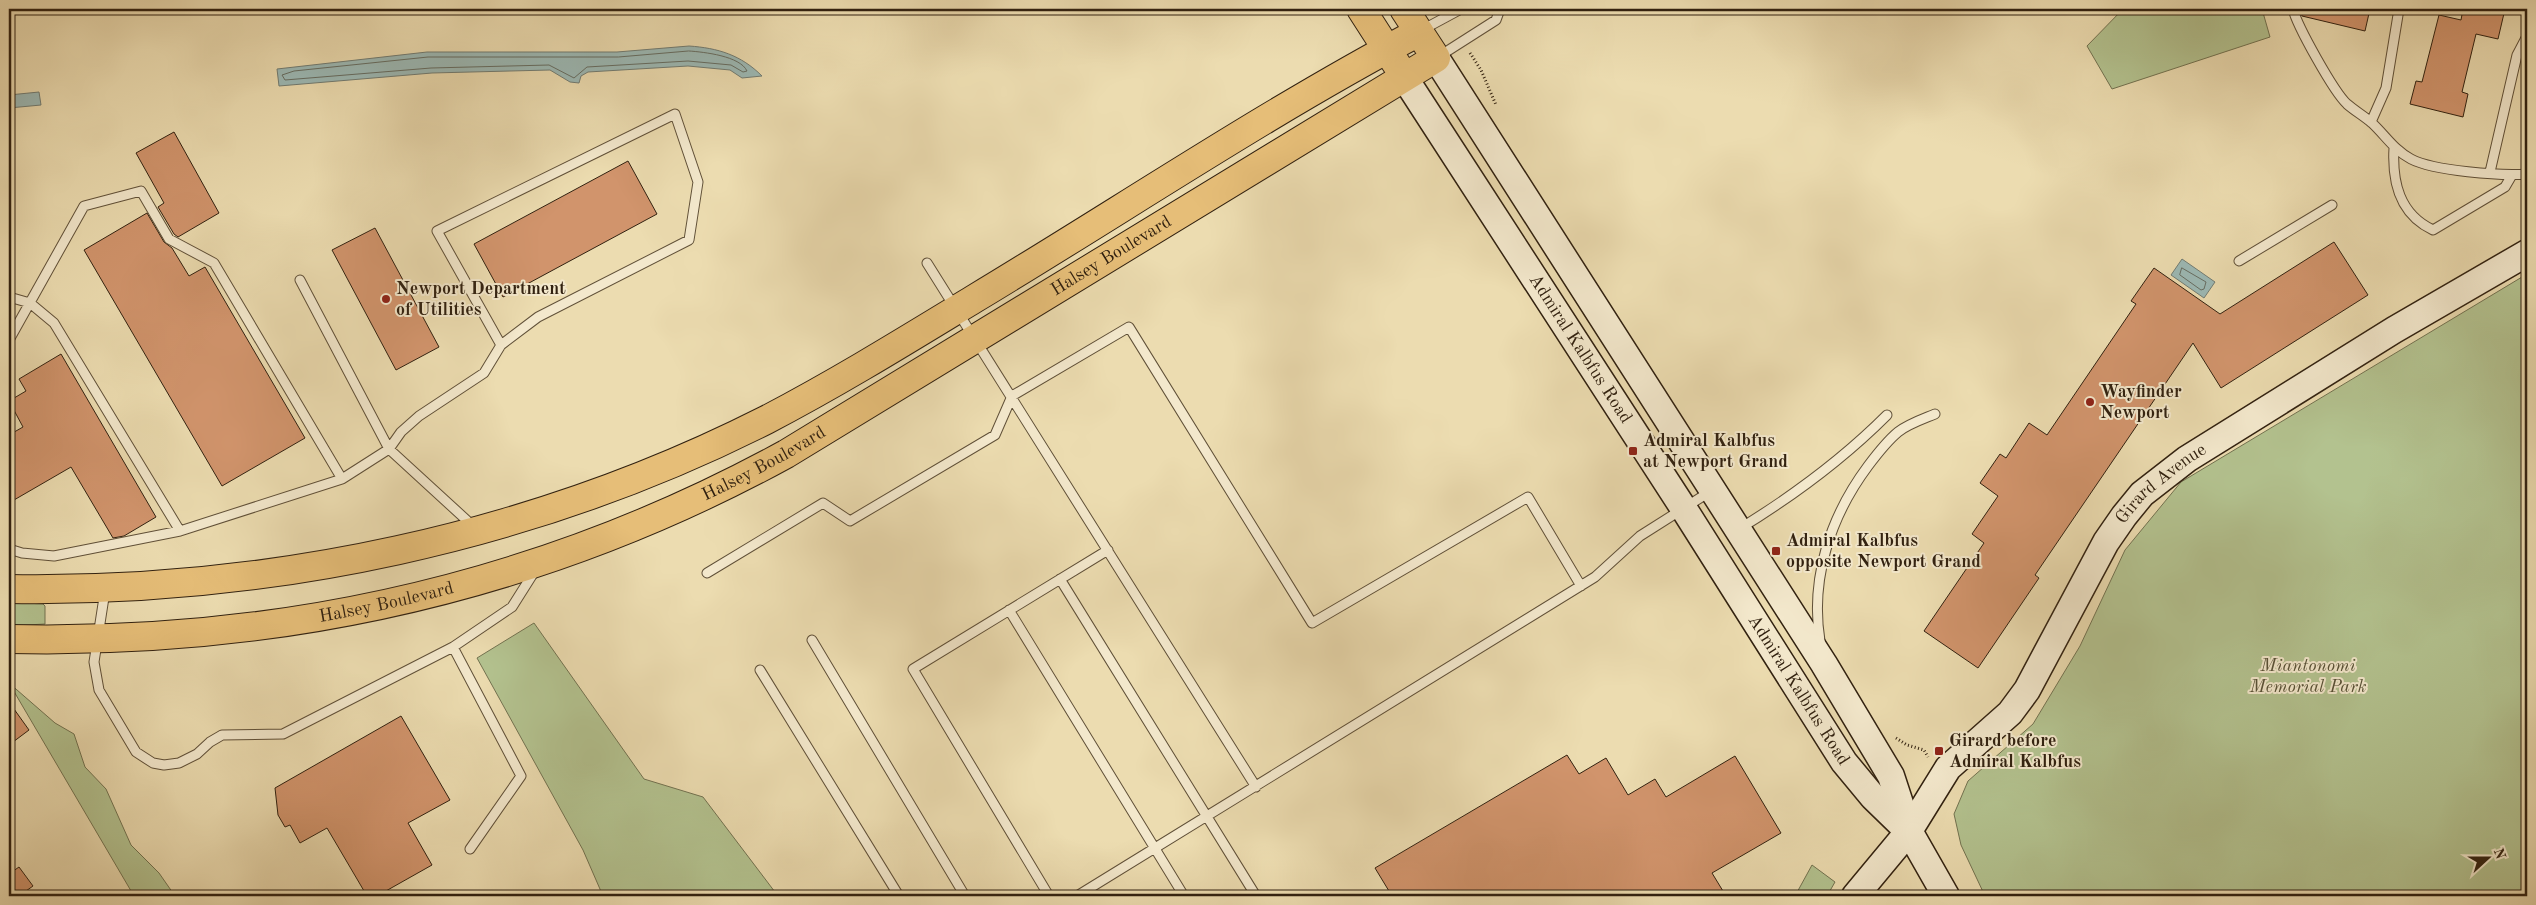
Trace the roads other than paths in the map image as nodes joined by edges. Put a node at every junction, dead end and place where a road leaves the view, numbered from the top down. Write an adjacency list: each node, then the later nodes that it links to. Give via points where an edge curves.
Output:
1 (1361, 9): 9 (highway, Admiral Kalbfus Road)
2 (1404, 9): 7 (highway, Admiral Kalbfus Road)
3 (1461, 9): 7 (lane)
4 (1500, 9): 10 (lane, via 1496,20)
5 (2292, 9): 12 (lane, via 2346,104)
6 (2398, 9): 12 (lane, via 2386,88)
7 (1419, 32): 9 (highway, Halsey Boulevard); 10 (highway, Admiral Kalbfus Road)
8 (2527, 36): 14 (lane, via 2518,55)
9 (1387, 49): 11 (highway, Admiral Kalbfus Road); 24 (highway, Halsey Boulevard)
10 (1436, 58): 11 (highway, Halsey Boulevard); 33 (main road, Admiral Kalbfus Road)
11 (1404, 77): 25 (highway, Halsey Boulevard); 34 (main road, Admiral Kalbfus Road)
12 (2371, 122): 13 (lane)
13 (2394, 148): 14 (lane, via 2412,160); 16 (lane, via 2393,170 2400,198 2418,223 2433,230 2505,187)
14 (2490, 172): 16 (lane)
15 (2527, 174): 16 (lane)
16 (2512, 175)
17 (2332, 205): 19 (lane)
18 (2527, 253): 55 (main road, Girard Avenue, via 2394,330 2187,459 2142,494 2106,542 2027,690 2010,713 1948,768)
19 (2239, 261)
20 (927, 263): 24 (lane)
21 (300, 280): 31 (lane)
22 (9, 297): 23 (lane)
23 (30, 303): 26 (lane); 32 (lane, via 84,206 141,191 169,239 214,263); 37 (lane, via 54,323)
24 (957, 310): 25 (lane); 36 (highway, Halsey Boulevard, via 831,385 728,438 586,496)
25 (976, 338): 28 (lane); 40 (highway, Halsey Boulevard, via 735,481 648,522)
26 (9, 340)
27 (501, 345): 27 (lane, via 437,231 674,114 698,182 689,240 538,317); 31 (lane, via 484,373 419,416 401,432)
28 (1012, 396): 39 (lane); 41 (lane, via 995,435 850,521 824,503); 43 (lane, via 1129,328 1312,623 1528,497)
29 (1935, 414): 51 (lane, via 1899,432 1887,442 1861,476 1833,526 1823,556 1817,612)
30 (1888, 415): 35 (lane, via 1826,470)
31 (389, 449): 32 (lane); 36 (lane)
32 (342, 479): 37 (lane)
33 (1713, 490): 34 (lane); 35 (main road, Admiral Kalbfus Road)
34 (1684, 509): 43 (lane, via 1640,536 1595,578); 55 (main road, Admiral Kalbfus Road, via 1844,762 1873,797)
35 (1739, 529): 51 (main road, Admiral Kalbfus Road)
36 (477, 530): 44 (highway, Halsey Boulevard, via 402,549 288,570 185,583)
37 (180, 531): 38 (lane, via 54,556 22,554)
38 (9, 549)
39 (1108, 550): 42 (lane); 53 (lane)
40 (540, 563): 48 (highway, Halsey Boulevard, via 430,595 327,616 203,632); 50 (lane, via 512,607)
41 (707, 573)
42 (1060, 579): 46 (lane); 54 (lane)
43 (1580, 586): 53 (lane)
44 (105, 588): 45 (highway, Halsey Boulevard); 48 (lane)
45 (9, 589)
46 (1009, 610): 57 (lane); 60 (lane, via 913,669)
47 (9, 639): 48 (highway, Halsey Boulevard)
48 (97, 639): 50 (lane, via 94,662 99,690 136,752 153,763 164,765 178,763 197,754 222,735 284,734)
49 (812, 640): 59 (lane)
50 (453, 647): 56 (lane, via 521,776)
51 (1824, 664): 55 (main road, Admiral Kalbfus Road, via 1891,776)
52 (760, 670): 58 (lane)
53 (1256, 787): 54 (lane)
54 (1207, 817): 57 (lane); 63 (lane)
55 (1909, 831): 64 (main road, Girard Avenue); 65 (main road, Admiral Kalbfus Road)
56 (470, 849)
57 (1155, 849): 61 (lane); 62 (lane)
58 (900, 896)
59 (965, 896)
60 (1049, 896)
61 (1077, 896)
62 (1184, 896)
63 (1256, 896)
64 (1855, 896)
65 (1946, 896)

